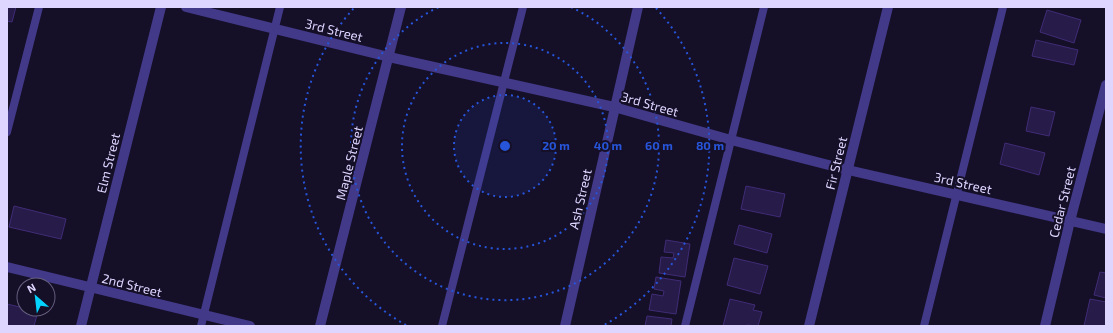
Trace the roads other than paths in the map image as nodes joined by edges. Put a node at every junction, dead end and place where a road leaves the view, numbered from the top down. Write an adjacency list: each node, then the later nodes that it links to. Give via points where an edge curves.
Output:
1 (39, 7): 16 (lane)
2 (161, 7): 23 (street, Elm Street)
3 (186, 7): 11 (street, 3rd Street)
4 (280, 7): 11 (lane)
5 (401, 7): 12 (street, Maple Street)
6 (522, 7): 13 (lane)
7 (638, 7): 15 (street, Ash Street)
8 (764, 7): 17 (lane)
9 (888, 7): 18 (street, Fir Street)
10 (1003, 7): 19 (lane)
11 (274, 29): 12 (street, 3rd Street); 24 (lane)
12 (390, 57): 13 (street, 3rd Street); 28 (street, Maple Street)
13 (504, 83): 15 (street, 3rd Street); 29 (lane)
14 (1106, 85): 20 (street, Cedar Street)
15 (614, 107): 17 (street, 3rd Street); 30 (street, Ash Street)
16 (7, 132)
17 (731, 140): 18 (street, 3rd Street); 31 (lane)
18 (848, 170): 19 (street, 3rd Street); 32 (street, Fir Street)
19 (957, 195): 20 (street, 3rd Street); 33 (lane)
20 (1070, 220): 21 (street, 3rd Street); 34 (street, Cedar Street)
21 (1106, 229)
22 (7, 267): 23 (street, 2nd Street)
23 (90, 288): 24 (street, 2nd Street); 25 (street, Elm Street)
24 (204, 315): 26 (lane); 27 (street, 2nd Street)
25 (81, 326)
26 (201, 326)
27 (250, 326)
28 (320, 326)
29 (442, 326)
30 (565, 326)
31 (685, 326)
32 (809, 326)
33 (924, 326)
34 (1046, 326)

